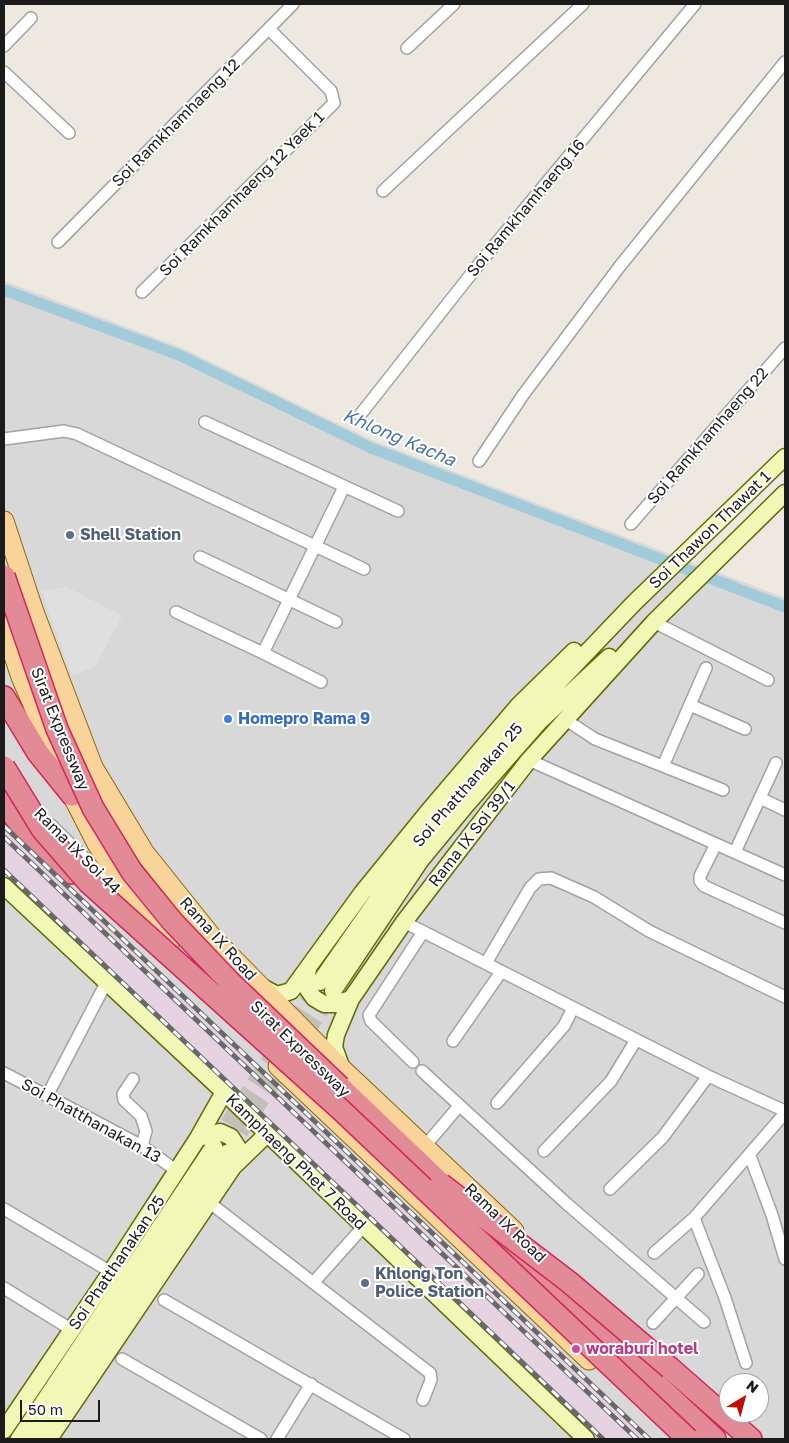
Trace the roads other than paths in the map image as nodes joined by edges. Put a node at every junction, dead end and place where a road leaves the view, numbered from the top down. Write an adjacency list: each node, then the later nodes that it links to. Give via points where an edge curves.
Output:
1 (294, 4): 6 (street, Soi Ramkhamhaeng 12)
2 (454, 4): 8 (street)
3 (583, 4): 12 (street)
4 (695, 4): 16 (street, Soi Ramkhamhaeng 16, via 479,264)
5 (31, 18): 7 (street)
6 (269, 29): 13 (street, Soi Ramkhamhaeng 12); 14 (street, Soi Ramkhamhaeng 12 Yaek 1, via 331,91 334,103)
7 (4, 46)
8 (407, 48)
9 (785, 62): 20 (street, via 620,266 523,395)
10 (4, 72): 11 (street)
11 (69, 133)
12 (383, 191)
13 (58, 242)
14 (142, 292)
15 (785, 348): 25 (street, Soi Ramkhamhaeng 22)
16 (360, 415)
17 (205, 422): 21 (street)
18 (4, 439): 26 (street, via 64,431 77,434)
19 (785, 457): 31 (main road, Soi Thawon Thawat 1)
20 (479, 461)
21 (344, 487): 23 (street); 26 (street)
22 (785, 493): 34 (main road, Soi Thawon Thawat 1)
23 (398, 511)
24 (4, 521): 67 (main road, Rama IX Road, via 34,612 93,766 144,852 212,937)
25 (631, 524)
26 (315, 546): 28 (street); 30 (street)
27 (200, 557): 30 (street)
28 (364, 569)
29 (4, 576): 92 (highway, Sirat Expressway, bridge, via 57,729 93,808 132,872 172,921 229,981)
30 (289, 599): 33 (street); 36 (street)
31 (634, 603): 34 (main road, Soi Phatthanakan 25, via 527,715 413,848 327,986 420,861 505,758 538,722 625,641); 64 (main road, via 567,657 519,705 362,893)
32 (176, 612): 36 (street)
33 (336, 622)
34 (654, 622): 38 (street); 42 (main road, Rama IX Soi 39/1)
35 (4, 626): 50 (main road, via 21,677)
36 (262, 653): 39 (street)
37 (706, 668): 41 (street)
38 (768, 680)
39 (321, 682)
40 (4, 697): 50 (highway, via 38,753)
41 (690, 706): 43 (street); 46 (street)
42 (566, 720): 44 (main road, Rama IX Soi 39/1); 46 (street, via 595,739)
43 (745, 729)
44 (529, 760): 54 (street); 58 (main road, Rama IX Soi 39/1)
45 (776, 763): 51 (street)
46 (663, 766): 49 (street)
47 (4, 767): 122 (highway, Sirat Expressway, bridge, via 42,829 89,883 340,1110)
48 (4, 778): 60 (street, Rama IX Soi 44)
49 (723, 790)
50 (72, 795): 60 (main road, via 97,844)
51 (760, 798): 53 (street); 55 (street)
52 (4, 802): 62 (highway, via 44,849)
53 (785, 810)
54 (716, 844): 55 (street); 59 (street, via 700,876 704,886)
55 (736, 852): 56 (street)
56 (785, 874)
57 (4, 886): 66 (main road, Kamphaeng Phet 7 Road)
58 (404, 922): 61 (street); 69 (main road, Rama IX Soi 39/1)
59 (785, 922)
60 (151, 924): 62 (main road)
61 (423, 932): 63 (street); 73 (street, via 369,1016)
62 (174, 953): 121 (main road, via 230,1018 319,1106)
63 (486, 963): 65 (street); 68 (street, via 530,888 539,879 550,878 594,897 648,931)
64 (308, 969): 67 (main road, via 287,994 277,995); 69 (main road, via 307,988 314,998 324,1004)
65 (501, 972): 70 (street); 72 (street)
66 (106, 984): 79 (main road, Kamphaeng Phet 7 Road); 80 (street)
67 (261, 987): 74 (main road, Rama IX Road)
68 (785, 997)
69 (351, 999): 74 (main road, Rama IX Soi 39/1, via 334,1047)
70 (573, 1008): 71 (street); 81 (street, via 564,1026)
71 (636, 1040): 77 (street); 88 (street, via 611,1081)
72 (453, 1041)
73 (413, 1062)
74 (342, 1070): 87 (main road, Rama IX Road)
75 (422, 1072): 82 (street)
76 (4, 1073): 80 (street, Soi Phatthanakan 13)
77 (708, 1076): 83 (street); 93 (street, via 663,1137)
78 (133, 1079): 86 (street, via 123,1094 124,1100 141,1116 146,1131)
79 (224, 1092): 84 (main road, Kamphaeng Phet 7 Road); 85 (main road, Soi Phatthanakan 25)
80 (47, 1096): 86 (street, Soi Phatthanakan 13)
81 (497, 1102)
82 (459, 1106): 87 (street); 104 (street)
83 (785, 1112): 90 (street)
84 (266, 1135): 89 (main road, Soi Phatthanakan 25); 97 (main road, Kamphaeng Phet 7 Road)
85 (198, 1138): 89 (main road, via 220,1132 231,1137 236,1142 239,1156); 91 (main road, Soi Phatthanakan 25)
86 (142, 1146): 91 (street, Soi Phatthanakan 13)
87 (425, 1146): 124 (main road, Rama IX Road)
88 (544, 1151)
89 (224, 1155): 94 (main road, Soi Phatthanakan 25); 114 (main road, Soi Phatthanakan 25); 115 (main road, Soi Phatthanakan 25)
90 (750, 1156): 96 (street); 99 (street)
91 (177, 1171): 100 (main road, Soi Phatthanakan 25)
92 (441, 1184): 123 (highway, Sirat Expressway, bridge); 125 (highway, bridge, via 569,1282)
93 (610, 1189)
94 (210, 1203): 102 (street); 116 (main road, Soi Phatthanakan 25)
95 (4, 1209): 100 (street)
96 (694, 1218): 98 (street); 110 (street)
97 (363, 1227): 102 (street); 120 (main road, Kamphaeng Phet 7 Road)
98 (654, 1253)
99 (785, 1259)
100 (111, 1272): 108 (main road, Soi Phatthanakan 25)
101 (698, 1274): 104 (street)
102 (313, 1283): 112 (street, via 430,1373 431,1380)
103 (4, 1288): 108 (street)
104 (676, 1298): 106 (street); 107 (street)
105 (164, 1300): 111 (street)
106 (704, 1322)
107 (653, 1323)
108 (72, 1330): 113 (main road, Soi Phatthanakan 25)
109 (122, 1359): 117 (street)
110 (746, 1363)
111 (311, 1384): 118 (street); 119 (street)
112 (423, 1400)
113 (4, 1430)
114 (19, 1439)
115 (34, 1439)
116 (49, 1439)
117 (261, 1439)
118 (277, 1439)
119 (404, 1439)
120 (586, 1439)
121 (674, 1439)
122 (688, 1439)
123 (715, 1439)
124 (728, 1439)
125 (751, 1439)

